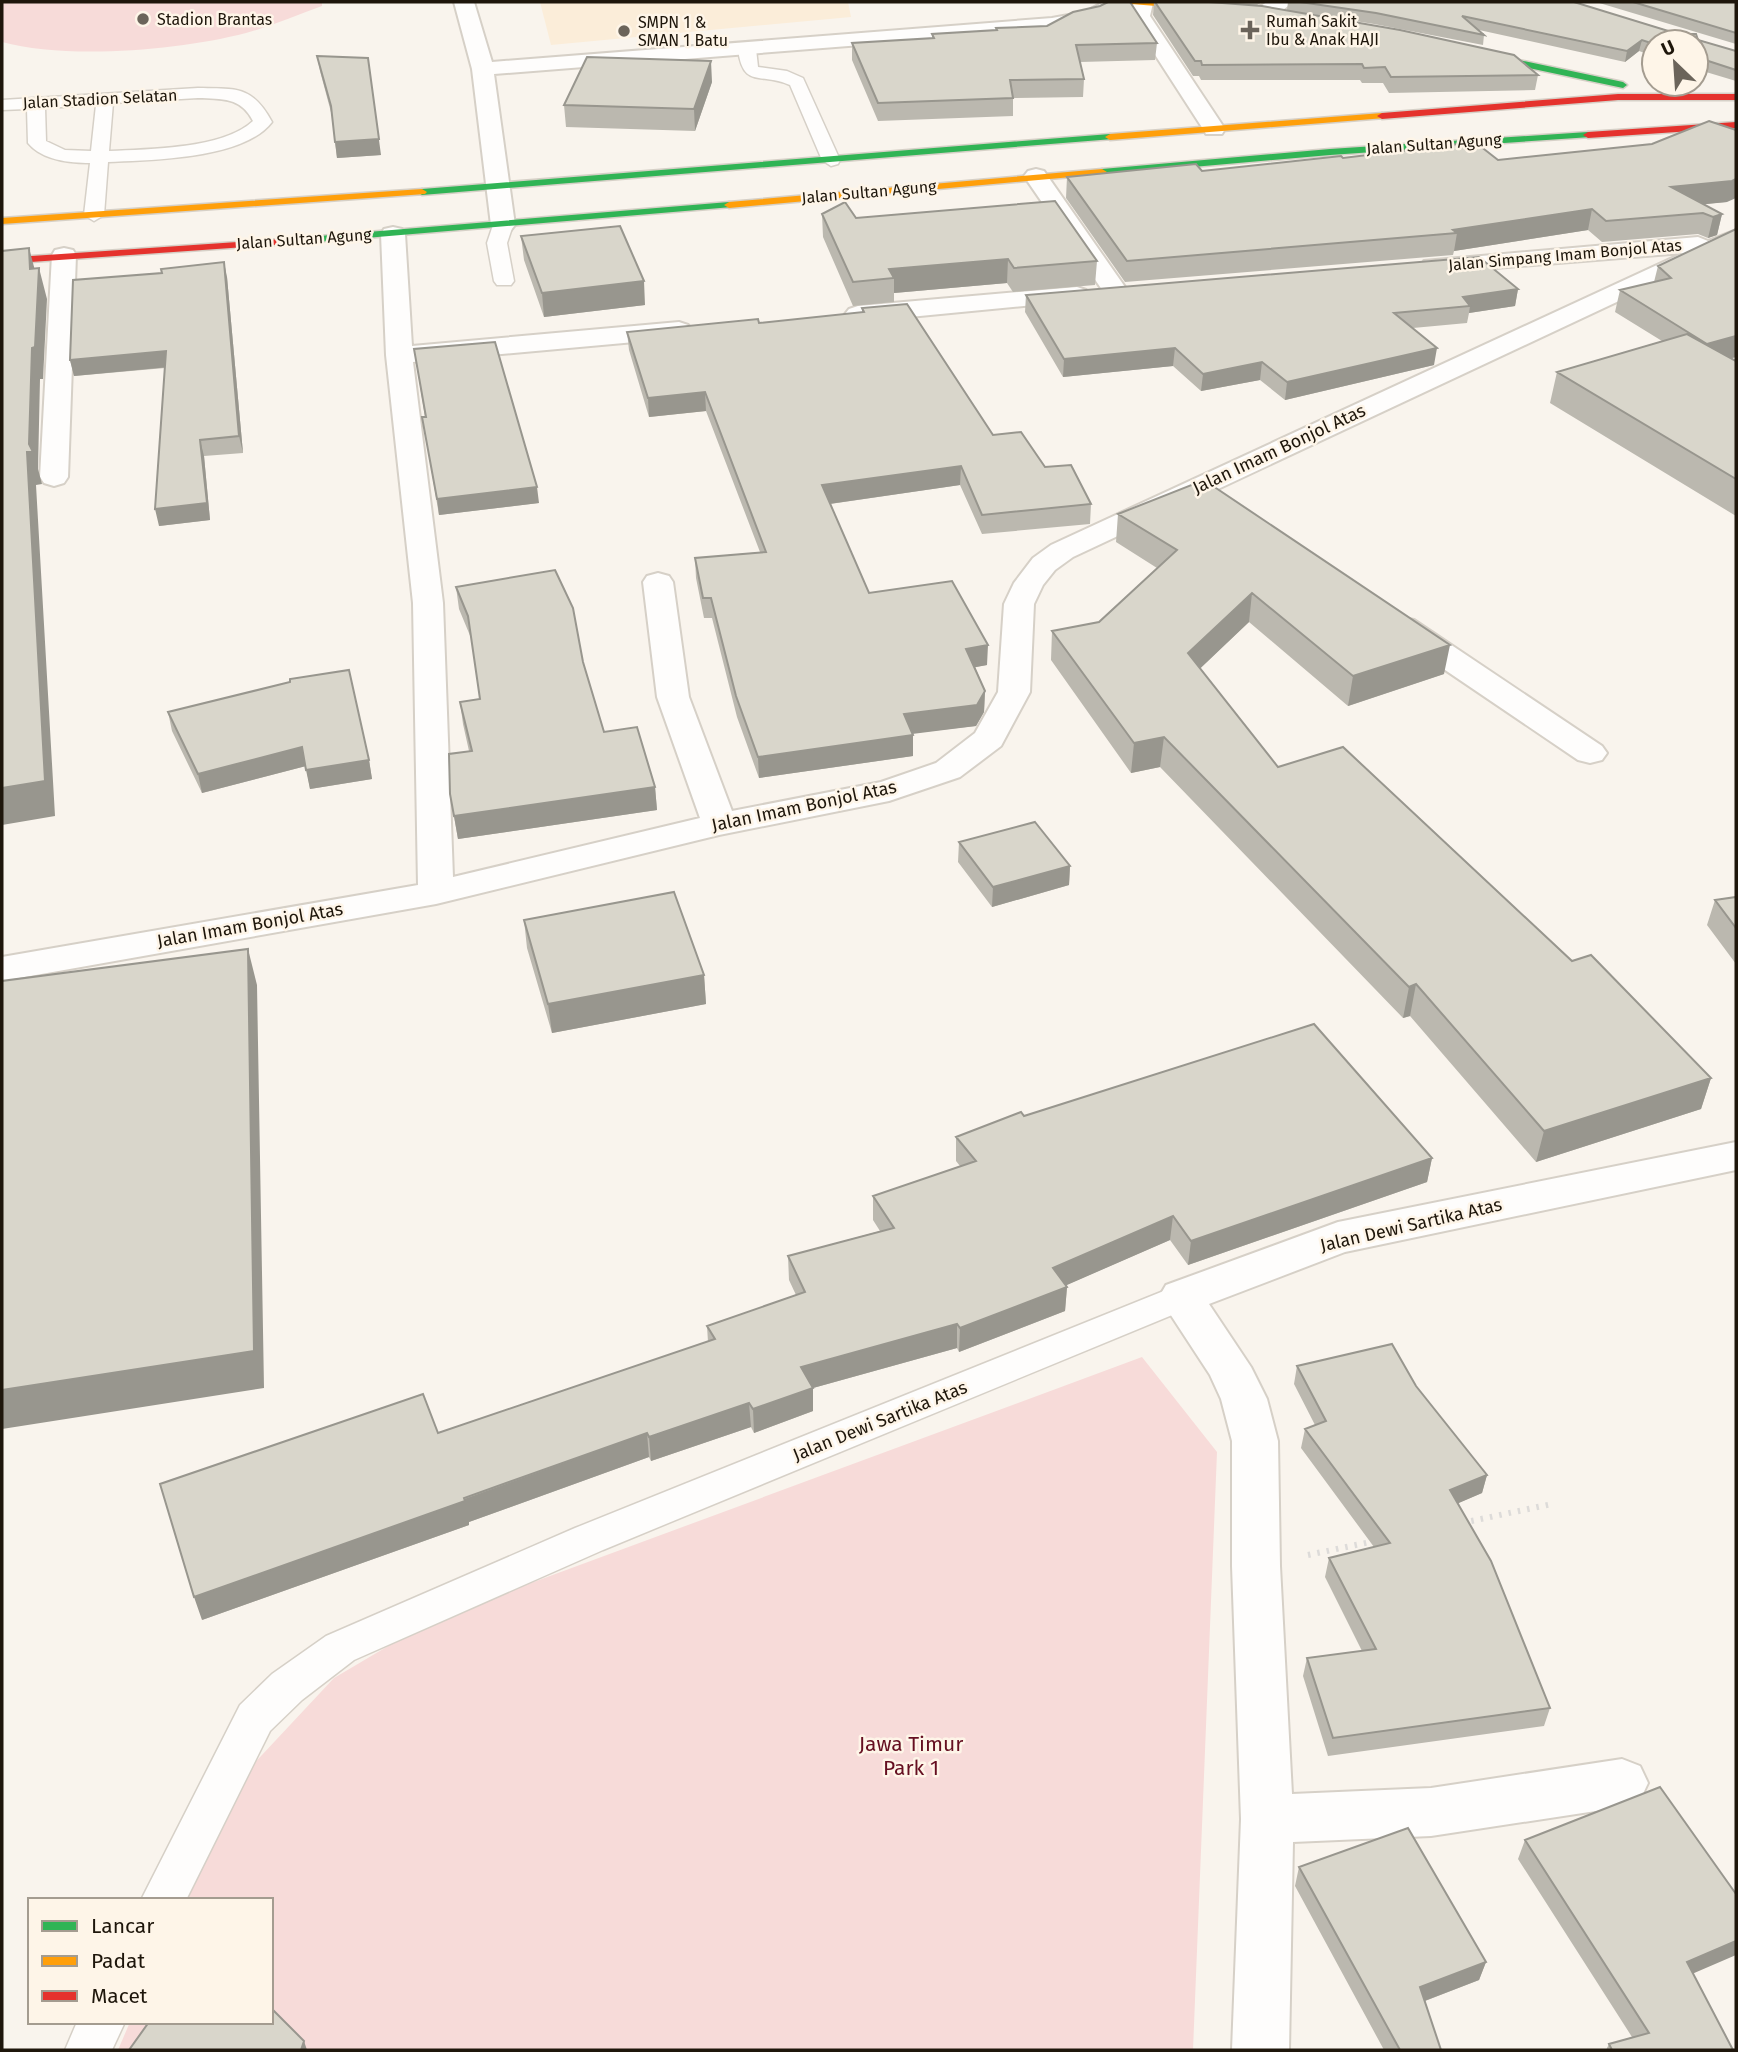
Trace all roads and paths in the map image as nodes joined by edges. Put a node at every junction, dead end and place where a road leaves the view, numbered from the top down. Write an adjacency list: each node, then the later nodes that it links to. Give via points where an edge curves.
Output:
1 (464, 2): 9 (street)
2 (1119, 2): 7 (street, via 1091,17 1052,24)
3 (1137, 2): 4 (main road); 19 (street, via 1140,16)
4 (1222, 9)
5 (1284, 9): 6 (street)
6 (1255, 11)
7 (747, 50): 9 (street); 22 (lane, via 753,71 797,82)
8 (1462, 51): 10 (main road)
9 (483, 69): 24 (street)
10 (1640, 89)
11 (1640, 97): 17 (main road, Jalan Sultan Agung)
12 (1710, 97): 13 (main road, Jalan Sultan Agung)
13 (1736, 97)
14 (105, 99): 15 (lane, Jalan Stadion Selatan); 21 (lane); 21 (lane, Jalan Stadion Selatan, via 234,94 254,105 263,122 246,136 214,145)
15 (36, 103): 16 (lane, Jalan Stadion Selatan); 21 (lane, via 37,143 51,152)
16 (2, 105)
17 (1304, 122): 19 (main road, Jalan Sultan Agung); 20 (main road, via 1292,134 1295,139)
18 (1736, 125): 20 (main road, Jalan Sultan Agung)
19 (1214, 129): 22 (main road, Jalan Sultan Agung)
20 (1330, 152): 23 (main road, Jalan Sultan Agung)
21 (101, 157): 25 (lane)
22 (831, 160): 24 (main road, Jalan Sultan Agung)
23 (1036, 176): 27 (main road, Jalan Sultan Agung); 35 (street)
24 (500, 186): 25 (main road, Jalan Sultan Agung); 27 (street)
25 (94, 215): 26 (main road, Jalan Sultan Agung)
26 (2, 221)
27 (503, 225): 28 (main road, Jalan Sultan Agung); 33 (lane, via 497,243)
28 (393, 233): 30 (main road, Jalan Sultan Agung); 38 (street)
29 (1732, 239): 32 (street, Jalan Simpang Imam Bonjol Atas); 40 (street, Jalan Imam Bonjol Atas)
30 (64, 255): 31 (main road, Jalan Sultan Agung); 39 (street)
31 (2, 261)
32 (1408, 268)
33 (504, 281)
34 (1144, 289): 35 (street)
35 (1116, 292): 36 (street)
36 (840, 316)
37 (702, 328): 38 (street)
38 (399, 355): 46 (street, via 428,603)
39 (54, 477)
40 (1195, 488): 41 (street); 45 (street, Jalan Imam Bonjol Atas, via 1062,551 1044,564 1019,604 1014,692 989,739 948,770 889,791)
41 (1229, 510)
42 (657, 582): 45 (street, via 673,697)
43 (1376, 609): 44 (street)
44 (1590, 753)
45 (719, 824): 46 (street, Jalan Imam Bonjol Atas)
46 (436, 893): 47 (street, Jalan Imam Bonjol Atas)
47 (2, 969)
48 (1736, 1156): 49 (street, Jalan Dewi Sartika Atas, via 1338,1238)
49 (1181, 1297): 53 (street, via 1229,1367 1244,1399 1255,1441); 56 (lane, Jalan Dewi Sartika Atas, via 589,1539 340,1648 287,1687 255,1718)
50 (1552, 1504): 51 (path)
51 (1458, 1524)
52 (1377, 1541): 53 (path)
53 (1256, 1566): 55 (street)
54 (1622, 1783): 55 (street, via 1431,1812)
55 (1267, 1819): 59 (street)
56 (164, 1898)
57 (101, 2024): 58 (lane)
58 (88, 2050)
59 (1261, 2050)

